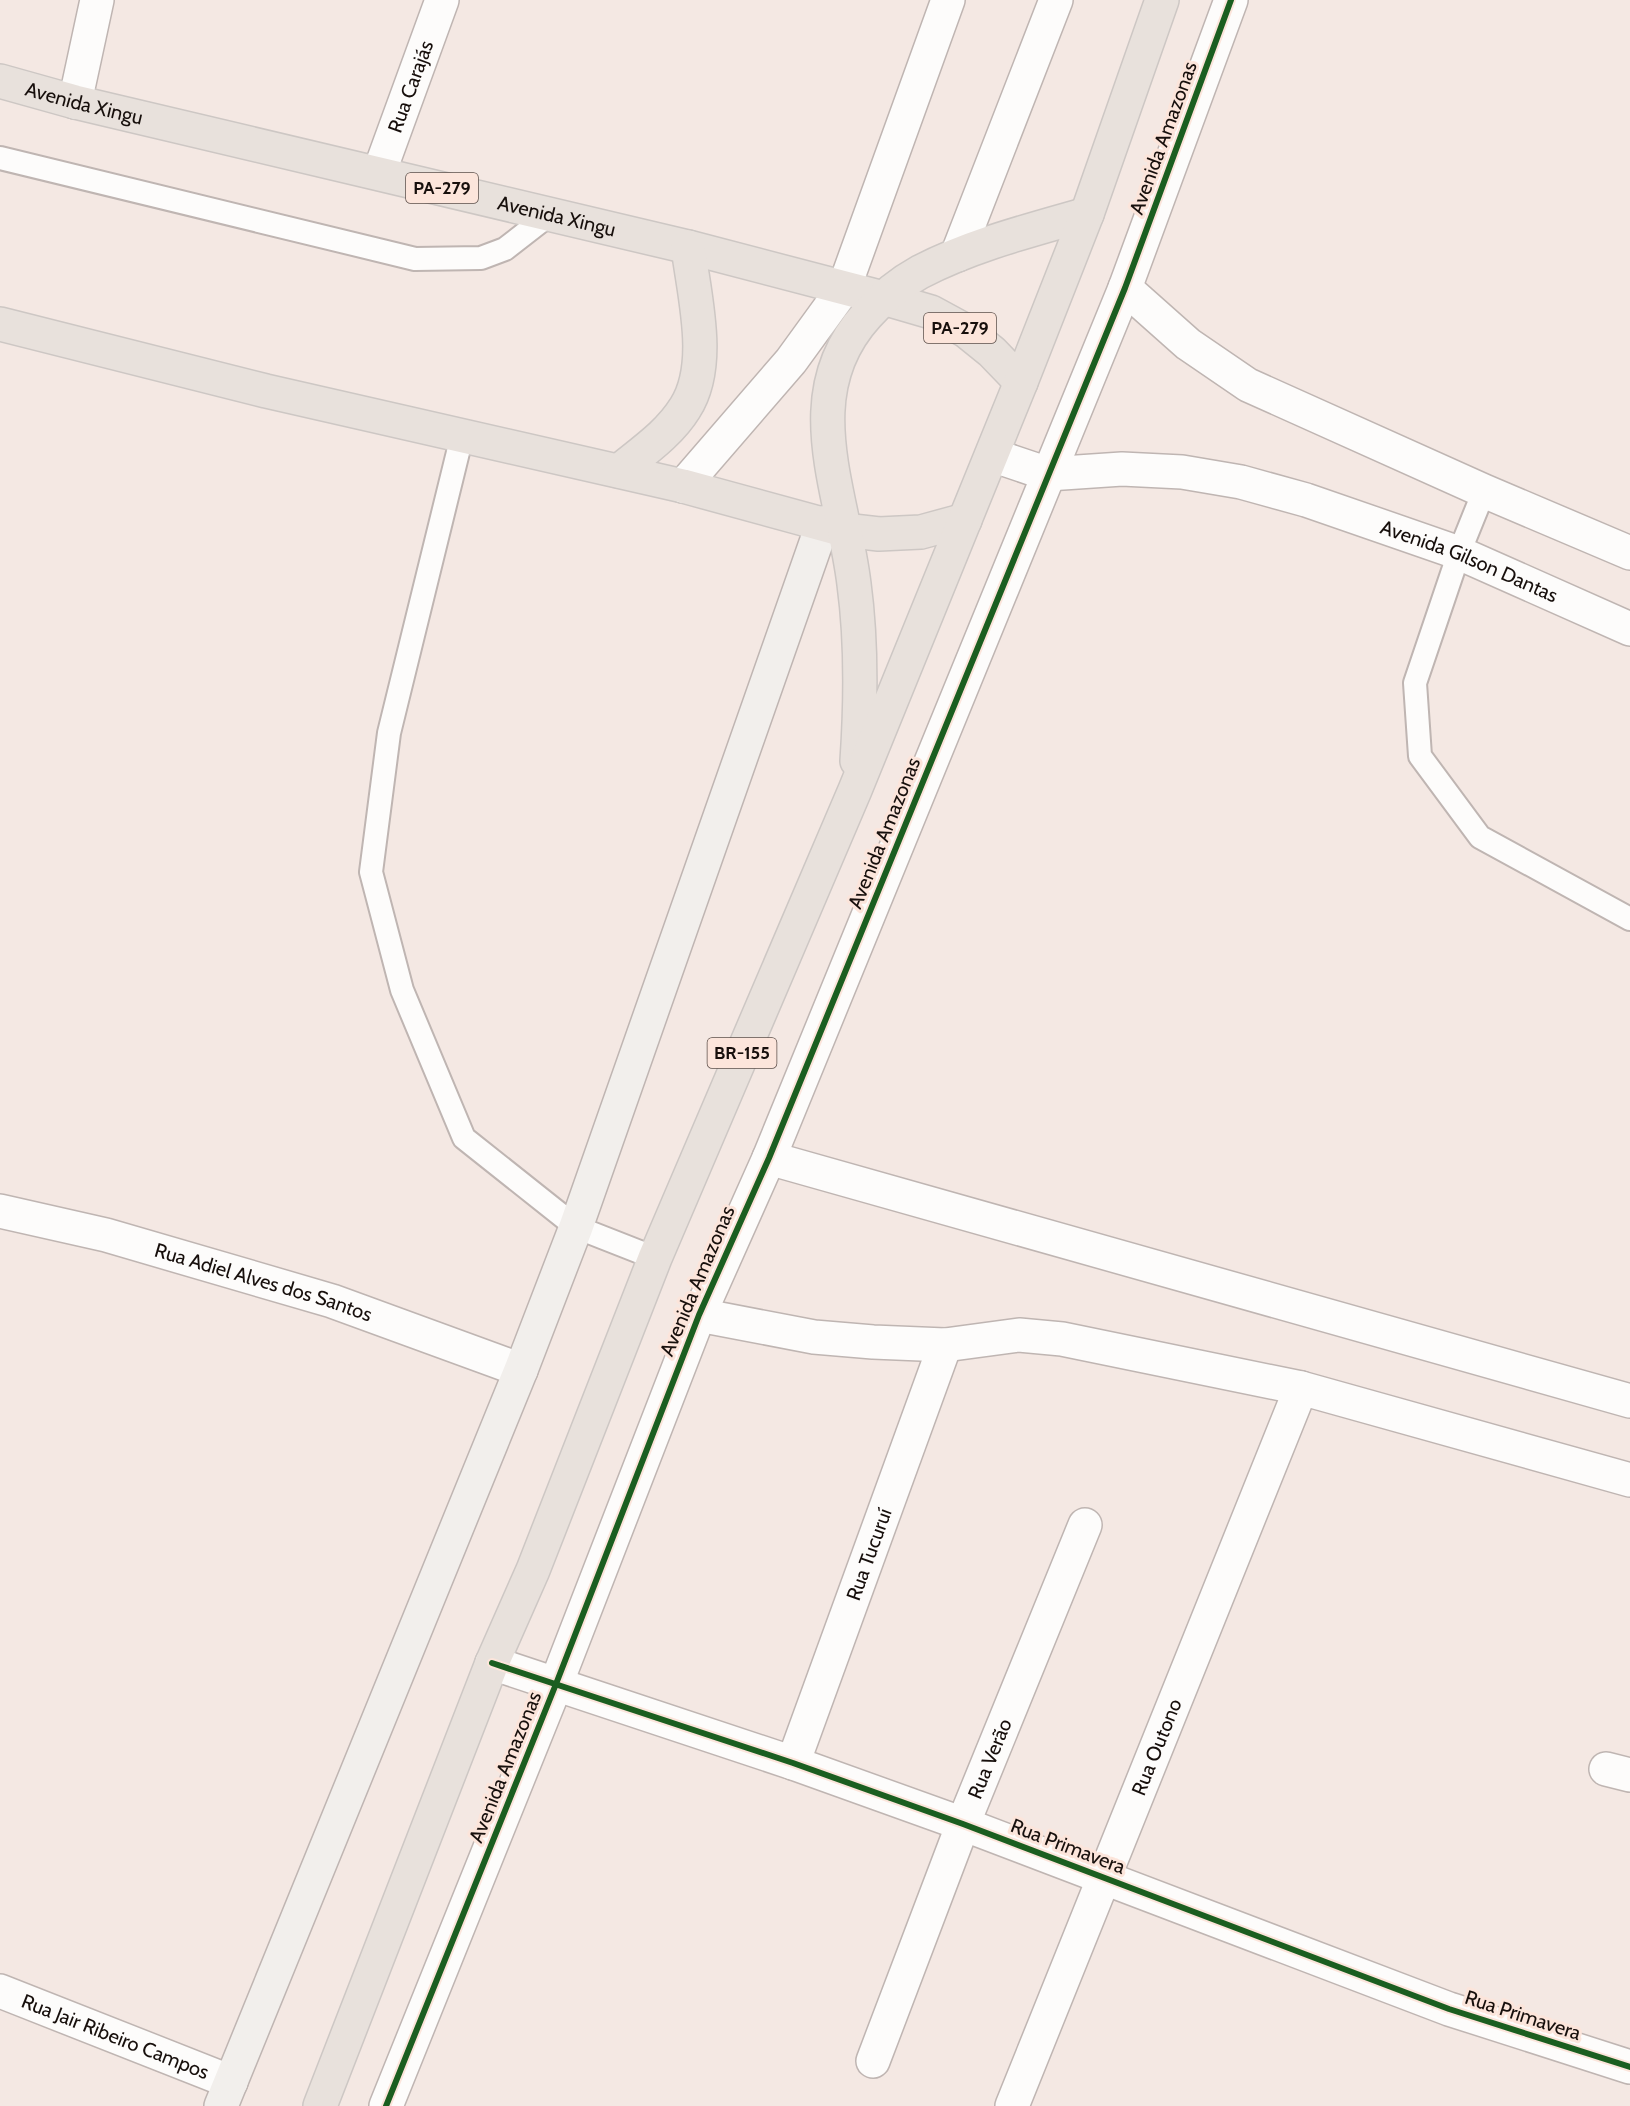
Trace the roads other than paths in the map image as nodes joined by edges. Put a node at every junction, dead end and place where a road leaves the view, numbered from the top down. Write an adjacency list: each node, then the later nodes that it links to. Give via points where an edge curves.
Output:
1 (97, 0): 8 (street)
2 (442, 0): 10 (street, Rua Carajás)
3 (948, 0): 15 (street)
4 (1056, 0): 14 (street)
5 (1162, 0): 12 (main road, BR-155)
6 (1231, 0): 16 (street, Avenida Amazonas)
7 (0, 81): 8 (main road, Avenida Xingu / PA-279)
8 (75, 102): 10 (main road, Avenida Xingu / PA-279)
9 (0, 158): 11 (lane, via 415,259 482,258 505,249)
10 (379, 173): 11 (main road, Avenida Xingu / PA-279)
11 (550, 214): 13 (main road, Avenida Xingu / PA-279)
12 (1087, 214): 14 (main road); 19 (main road, BR-155)
13 (688, 247): 15 (main road, Avenida Xingu / PA-279); 22 (main road, via 698,321 699,370 695,388 669,429)
14 (957, 255): 17 (main road, via 918,273)
15 (843, 288): 17 (main road, Avenida Xingu / PA-279); 24 (street, via 791,361)
16 (1125, 288): 23 (street, Avenida Amazonas); 25 (street, via 1188,344 1248,385)
17 (883, 298): 19 (main road, Avenida Xingu / PA-279, via 931,312 966,331); 27 (main road, via 849,335 834,368 827,407)
18 (0, 324): 20 (main road)
19 (1021, 382): 21 (main road, BR-155)
20 (462, 436): 22 (main road); 35 (lane, via 389,734 370,872 402,990 464,1138)
21 (992, 455): 23 (street); 26 (main road, BR-155)
22 (619, 471): 24 (main road)
23 (1048, 474): 28 (street, Avenida Gilson Dantas, via 1122,469 1182,472 1240,482 1306,500); 33 (street, Avenida Amazonas)
24 (683, 486): 27 (main road)
25 (1484, 491): 28 (lane); 29 (street)
26 (965, 520): 27 (main road, via 921,532 879,534); 31 (main road, BR-155)
27 (834, 526): 31 (main road, via 854,582 861,651); 35 (street)
28 (1459, 553): 30 (street, Avenida Gilson Dantas); 32 (lane, via 1415,682 1420,756 1480,837)
29 (1630, 553)
30 (1630, 629)
31 (855, 790): 36 (main road, BR-155)
32 (1630, 919)
33 (769, 1158): 37 (street, Avenida Amazonas); 41 (street)
34 (0, 1211): 39 (street, Rua Adiel Alves dos Santos, via 106,1235 332,1301)
35 (576, 1227): 36 (lane); 39 (street)
36 (655, 1258): 44 (main road, BR-155, via 533,1570)
37 (699, 1315): 38 (street, via 814,1337); 45 (street, Avenida Amazonas)
38 (945, 1345): 40 (street, via 1019,1335 1053,1338); 46 (street, Rua Tucuruí)
39 (521, 1370): 52 (street)
40 (1301, 1388): 42 (street); 48 (street, Rua Outono)
41 (1630, 1401)
42 (1630, 1480)
43 (1085, 1525): 47 (street, Rua Verão)
44 (492, 1663): 45 (street, Rua Primavera); 53 (main road, BR-155)
45 (556, 1684): 46 (street, Rua Primavera); 54 (street, Avenida Amazonas)
46 (793, 1763): 47 (street, Rua Primavera)
47 (963, 1824): 48 (street, Rua Primavera); 50 (street, Rua Verão)
48 (1105, 1878): 51 (street, Rua Primavera, via 1449,2009); 55 (street, Rua Outono)
49 (0, 1991): 52 (street, Rua Jair Ribeiro Campos)
50 (873, 2061)
51 (1630, 2067)
52 (226, 2094)
53 (320, 2106)
54 (386, 2106)
55 (1012, 2106)

